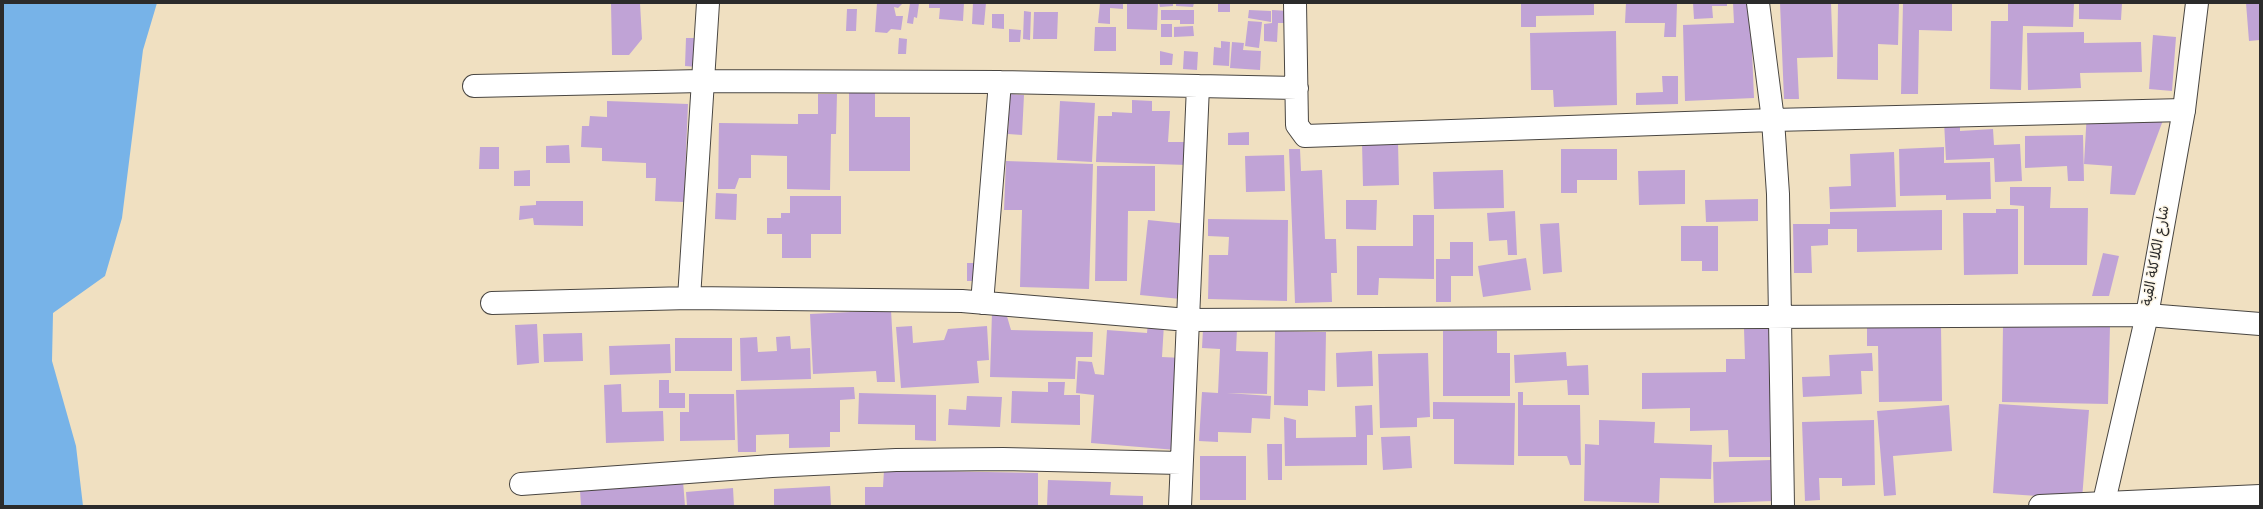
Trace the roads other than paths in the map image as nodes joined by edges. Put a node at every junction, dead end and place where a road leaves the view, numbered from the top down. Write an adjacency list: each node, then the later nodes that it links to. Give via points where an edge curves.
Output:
1 (708, 3): 5 (street)
2 (1295, 3): 9 (street)
3 (1758, 3): 11 (street)
4 (2197, 3): 10 (street, شارع الكلاكلة القبة)
5 (701, 82): 6 (street); 7 (street); 12 (street)
6 (1000, 82): 8 (street); 13 (street)
7 (474, 86)
8 (1198, 86): 9 (street); 17 (street)
9 (1297, 88): 11 (street, via 1297,125 1305,136)
10 (2184, 110): 11 (street); 15 (street, شارع الكلاكلة القبة)
11 (1772, 120): 16 (street, via 1778,194)
12 (689, 298): 13 (street); 14 (street)
13 (982, 302): 17 (street)
14 (492, 303)
15 (2147, 315): 16 (street); 18 (street); 22 (street, شارع الكلاكلة القبة)
16 (1780, 318): 17 (street); 24 (street)
17 (1188, 320): 19 (street)
18 (2260, 324)
19 (1181, 463): 20 (street, via 1003,459 896,460); 23 (street)
20 (522, 484)
21 (2260, 496): 22 (street)
22 (2103, 505): 25 (street)
23 (1180, 506)
24 (1783, 506)
25 (2040, 506)

